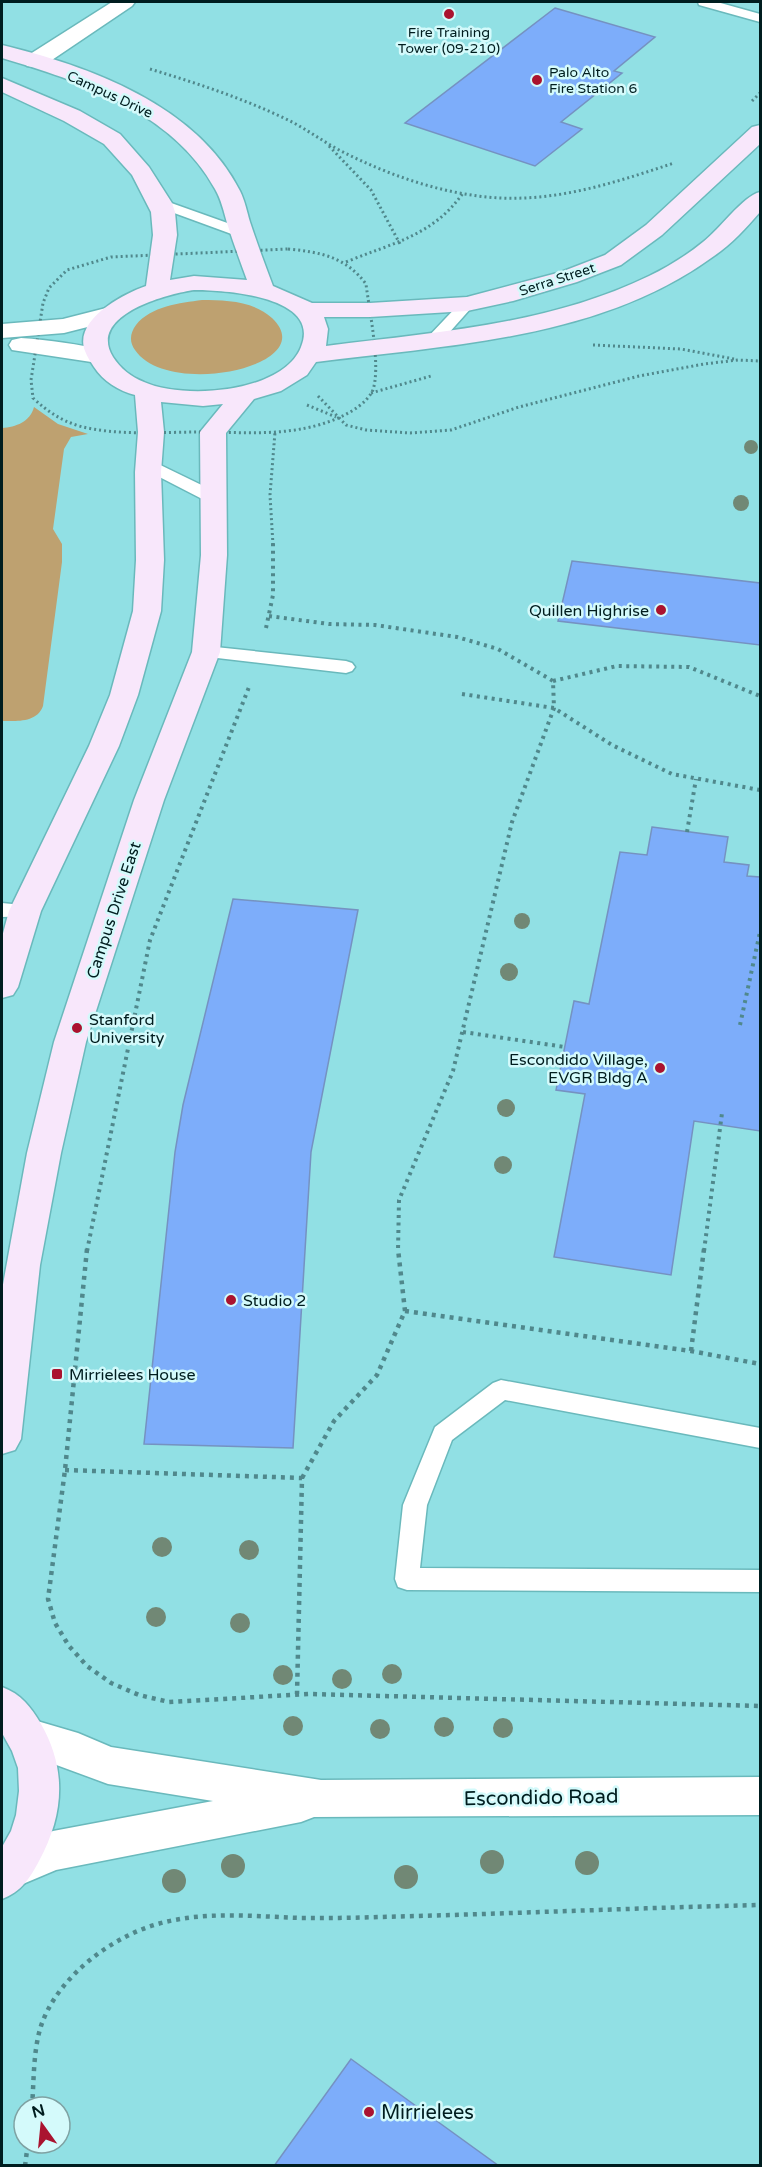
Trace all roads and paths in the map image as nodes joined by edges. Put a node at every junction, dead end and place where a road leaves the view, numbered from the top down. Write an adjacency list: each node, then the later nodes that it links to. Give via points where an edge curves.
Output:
1 (125, 2): 5 (street)
2 (704, 2): 3 (lane)
3 (760, 18)
4 (2, 51): 5 (street, Campus Drive)
5 (35, 61): 16 (street, Campus Drive, via 122,97 173,126 204,153 227,189)
6 (142, 66): 11 (path, via 287,119)
7 (2, 84): 15 (street, via 112,139 141,172)
8 (760, 93): 9 (path)
9 (752, 101)
10 (760, 132): 26 (street, Serra Street, via 654,230 613,260 569,277)
11 (323, 140): 13 (path, via 386,170); 17 (path, via 364,179 386,212)
12 (674, 163): 13 (path, via 570,192 523,198)
13 (463, 193): 17 (path, via 456,207 435,225)
14 (760, 199): 31 (street, via 706,251 623,298 533,324)
15 (160, 203): 16 (lane); 23 (street, via 165,235)
16 (242, 233): 24 (street, Campus Drive)
17 (400, 244): 20 (path)
18 (265, 250): 20 (path, via 307,251)
19 (148, 255): 29 (path, via 111,256 67,270 49,288)
20 (345, 262): 22 (path)
21 (376, 283): 22 (path)
22 (366, 284): 25 (path)
23 (157, 290): 24 (street, via 194,283 226,283); 28 (street)
24 (263, 290): 27 (street)
25 (369, 302)
26 (467, 304): 27 (street, Serra Street); 31 (lane)
27 (306, 310): 35 (street, via 315,325)
28 (110, 314): 30 (street, via 64,326); 34 (street, via 96,332)
29 (41, 318)
30 (2, 331)
31 (433, 341): 35 (street)
32 (2, 344): 34 (street)
33 (585, 344): 38 (path, via 672,347)
34 (98, 356): 40 (street, via 116,377)
35 (311, 356): 41 (street, via 287,378)
36 (376, 356): 42 (path, via 377,376 371,393)
37 (33, 358): 43 (path, via 33,398 51,415 80,426)
38 (738, 360): 39 (path); 42 (path, via 639,376 519,407 451,430 366,430 346,425)
39 (760, 361)
40 (147, 392): 41 (street, via 180,398); 46 (street, via 151,432)
41 (244, 395): 47 (street, Campus Drive East, via 213,432)
42 (337, 418): 45 (path, via 303,429)
43 (131, 432)
44 (234, 432): 45 (path)
45 (275, 432): 48 (path, via 270,495 273,595)
46 (148, 464): 47 (lane); 60 (street, via 147,611 124,695 104,746)
47 (212, 497): 50 (street, Campus Drive East, via 214,555)
48 (269, 616): 49 (path); 53 (path, via 457,637 498,649)
49 (264, 636)
50 (206, 652): 51 (lane); 71 (street, Campus Drive East, via 149,800 70,1042 22,1265)
51 (346, 667)
52 (251, 681): 72 (path, via 150,940 88,1244)
53 (553, 681): 55 (path, via 617,666 689,667); 56 (path)
54 (462, 694): 56 (path)
55 (760, 696)
56 (554, 708): 57 (path, via 612,745 672,774); 64 (path, via 512,822)
57 (696, 779): 58 (path); 59 (path)
58 (760, 790)
59 (687, 832)
60 (13, 911): 62 (street)
61 (760, 932): 63 (path)
62 (2, 987)
63 (740, 1025)
64 (463, 1032): 65 (path); 67 (path, via 453,1071 399,1200 398,1258)
65 (565, 1047)
66 (722, 1113): 68 (path)
67 (405, 1311): 68 (path); 73 (path, via 377,1375 334,1421)
68 (691, 1352): 69 (path)
69 (760, 1364)
70 (760, 1438): 74 (lane, via 501,1390 442,1434 415,1505 407,1579)
71 (2, 1439)
72 (65, 1470): 73 (path); 75 (path, via 48,1599 55,1623 87,1666 111,1683 169,1702)
73 (302, 1478): 75 (path)
74 (760, 1581)
75 (297, 1694): 77 (path)
76 (2, 1705): 78 (street)
77 (760, 1706)
78 (27, 1736): 80 (street, Escondido Road, via 108,1765); 81 (street, via 40,1778 41,1800 26,1846)
79 (760, 1796): 80 (street, Escondido Road)
80 (321, 1799): 81 (street, Escondido Road, via 62,1849)
81 (6, 1874)
82 (760, 1905): 83 (path, via 324,1918 221,1915 158,1922 100,1952 56,1998 41,2027)
83 (33, 2095)

